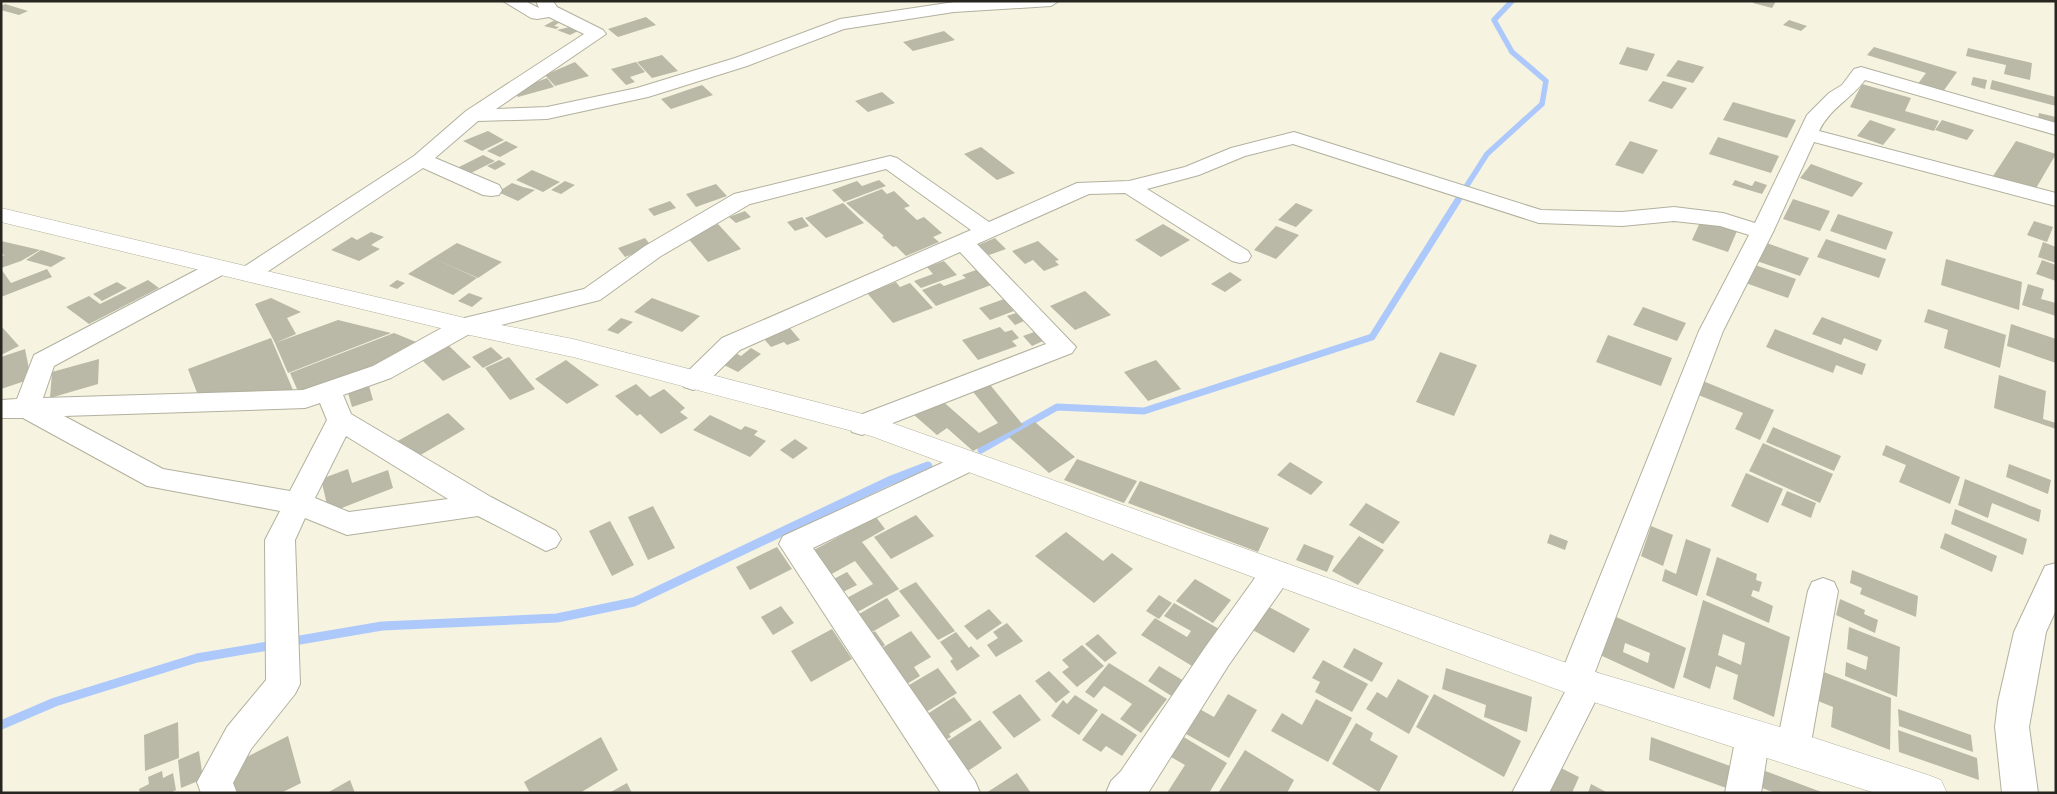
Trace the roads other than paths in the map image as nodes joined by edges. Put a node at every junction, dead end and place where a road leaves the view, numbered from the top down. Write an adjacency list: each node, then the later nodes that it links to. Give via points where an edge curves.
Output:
1 (511, 1): 3 (street, via 537,14)
2 (1051, 1): 4 (street, via 954,7 840,24 741,62 641,93 547,113)
3 (548, 6): 4 (street, via 597,34)
4 (473, 115): 7 (street)
5 (2056, 129): 6 (street, via 1861,73 1850,89 1817,114)
6 (1808, 134): 10 (street); 13 (street)
7 (421, 160): 9 (street); 17 (street)
8 (1128, 187): 12 (street, via 1085,188); 13 (street, via 1192,171 1238,152 1294,138 1539,216 1622,219 1674,214 1723,220); 15 (street)
9 (490, 190)
10 (2056, 200)
11 (1, 215): 16 (street)
12 (988, 232): 14 (street); 18 (street, via 890,162 742,199 653,251 592,295)
13 (1762, 232): 31 (street, via 1711,331)
14 (964, 243): 19 (street, via 731,344); 23 (street, via 1063,348)
15 (1240, 256)
16 (218, 268): 17 (street); 21 (street, via 43,361)
17 (250, 273): 18 (street)
18 (465, 326): 19 (street, via 573,348); 20 (street, via 382,372)
19 (693, 381): 23 (street)
20 (328, 391): 21 (street, via 305,399); 22 (street)
21 (14, 409): 25 (street, via 157,479)
22 (340, 420): 25 (street); 26 (street)
23 (862, 425): 24 (street)
24 (968, 461): 28 (street); 36 (street, via 794,544)
25 (298, 504): 26 (street, via 347,524); 35 (street, via 280,540 283,684 239,738 215,782)
26 (481, 505): 27 (street)
27 (546, 539)
28 (1276, 573): 31 (street); 37 (street, via 1134,783)
29 (2056, 575): 40 (street, via 2030,632 2015,702 2012,727)
30 (1824, 591): 33 (street)
31 (1581, 683): 32 (street); 38 (street)
32 (1753, 736): 33 (street); 39 (street)
33 (1793, 748): 34 (street)
34 (1923, 792)
35 (219, 793)
36 (962, 793)
37 (1124, 793)
38 (1530, 793)
39 (1743, 793)
40 (2020, 793)

